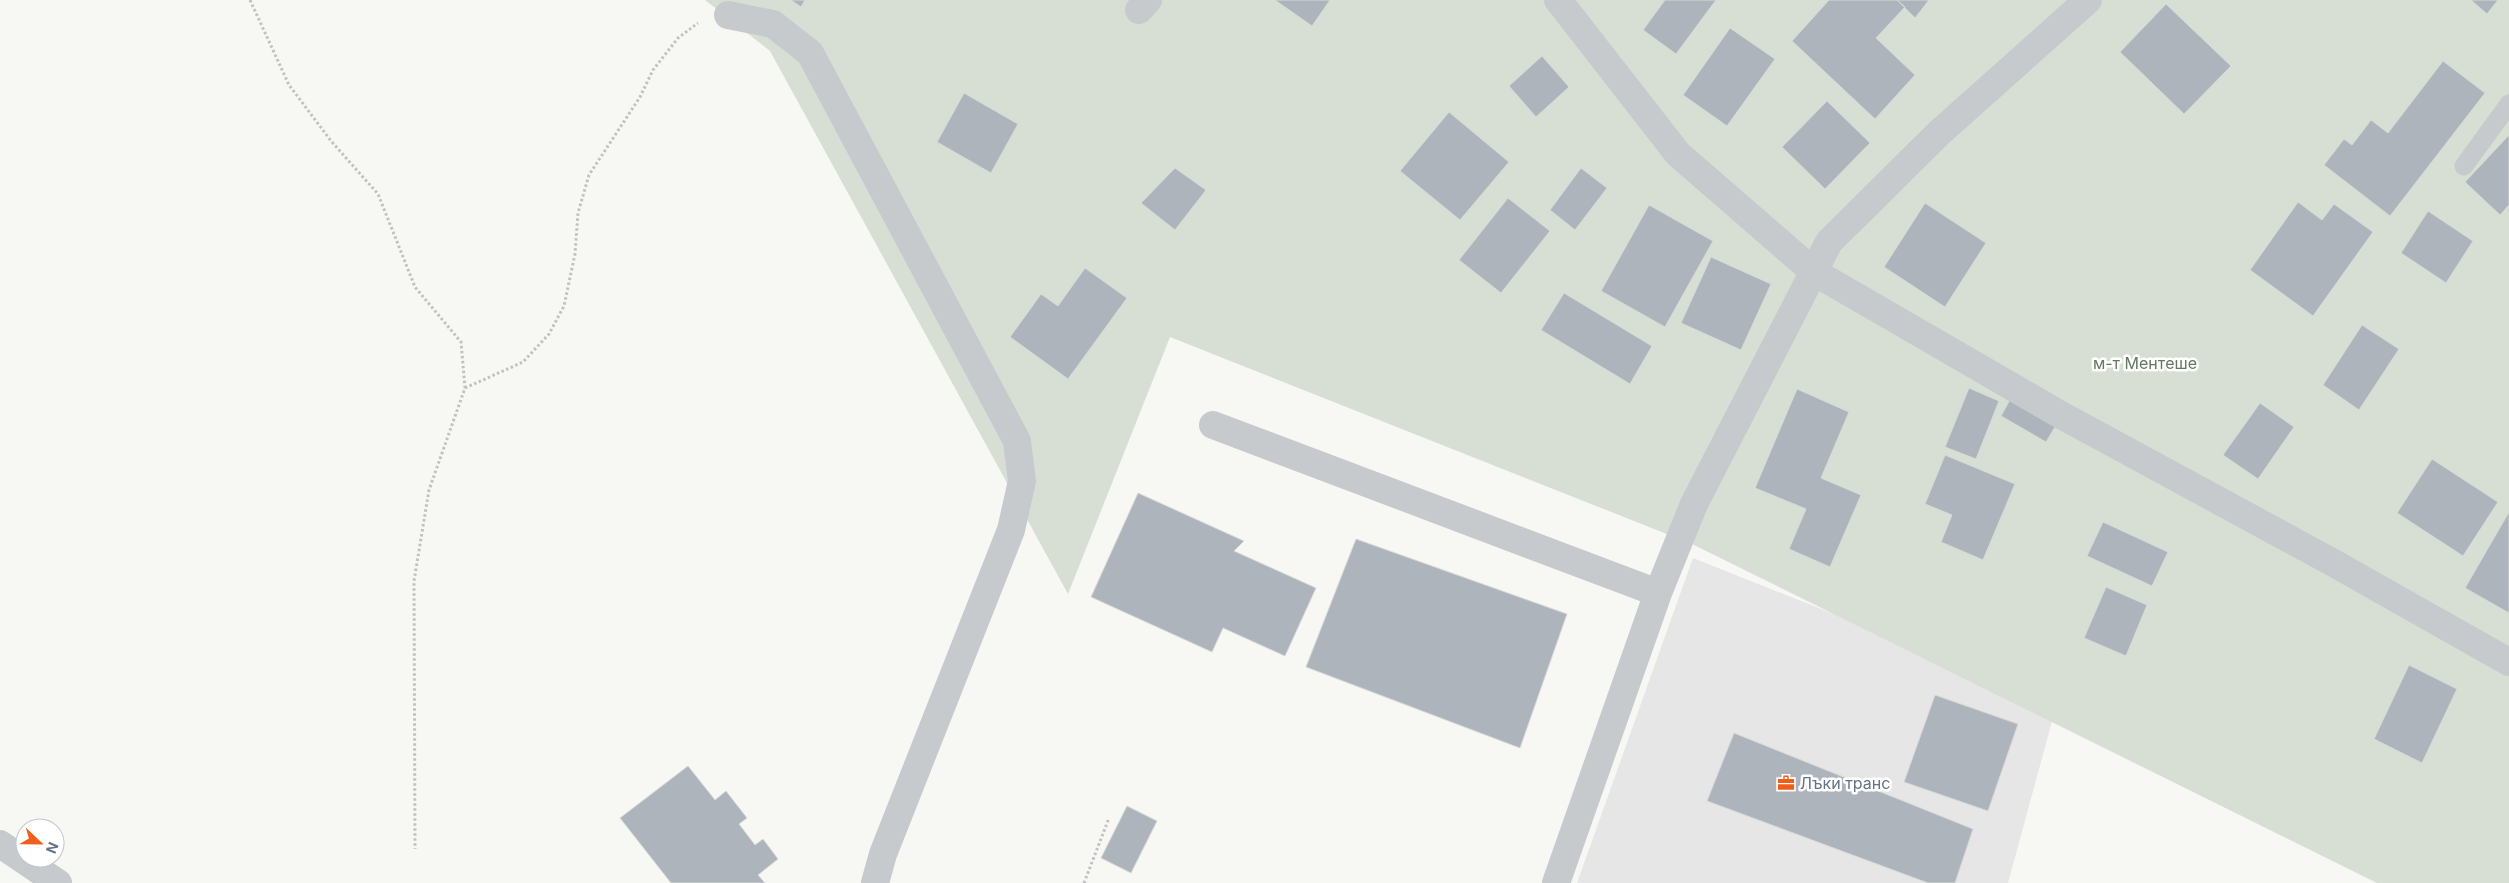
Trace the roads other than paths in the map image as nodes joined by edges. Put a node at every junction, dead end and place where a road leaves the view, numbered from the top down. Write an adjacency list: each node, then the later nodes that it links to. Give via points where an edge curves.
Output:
1 (1558, 0): 6 (street, via 1678,154)
2 (2088, 0): 6 (street, via 1932,140 1829,242)
3 (728, 15): 12 (street, via 773,24 810,53 1017,441 1022,482 1011,530 883,854)
4 (2509, 104): 5 (lane)
5 (2464, 166)
6 (1814, 272): 8 (street, via 1694,504); 9 (street, via 2061,415)
7 (1213, 425): 8 (street)
8 (1658, 593): 13 (street)
9 (2509, 662)
10 (0, 844): 11 (street)
11 (58, 883)
12 (875, 883)
13 (1556, 883)

